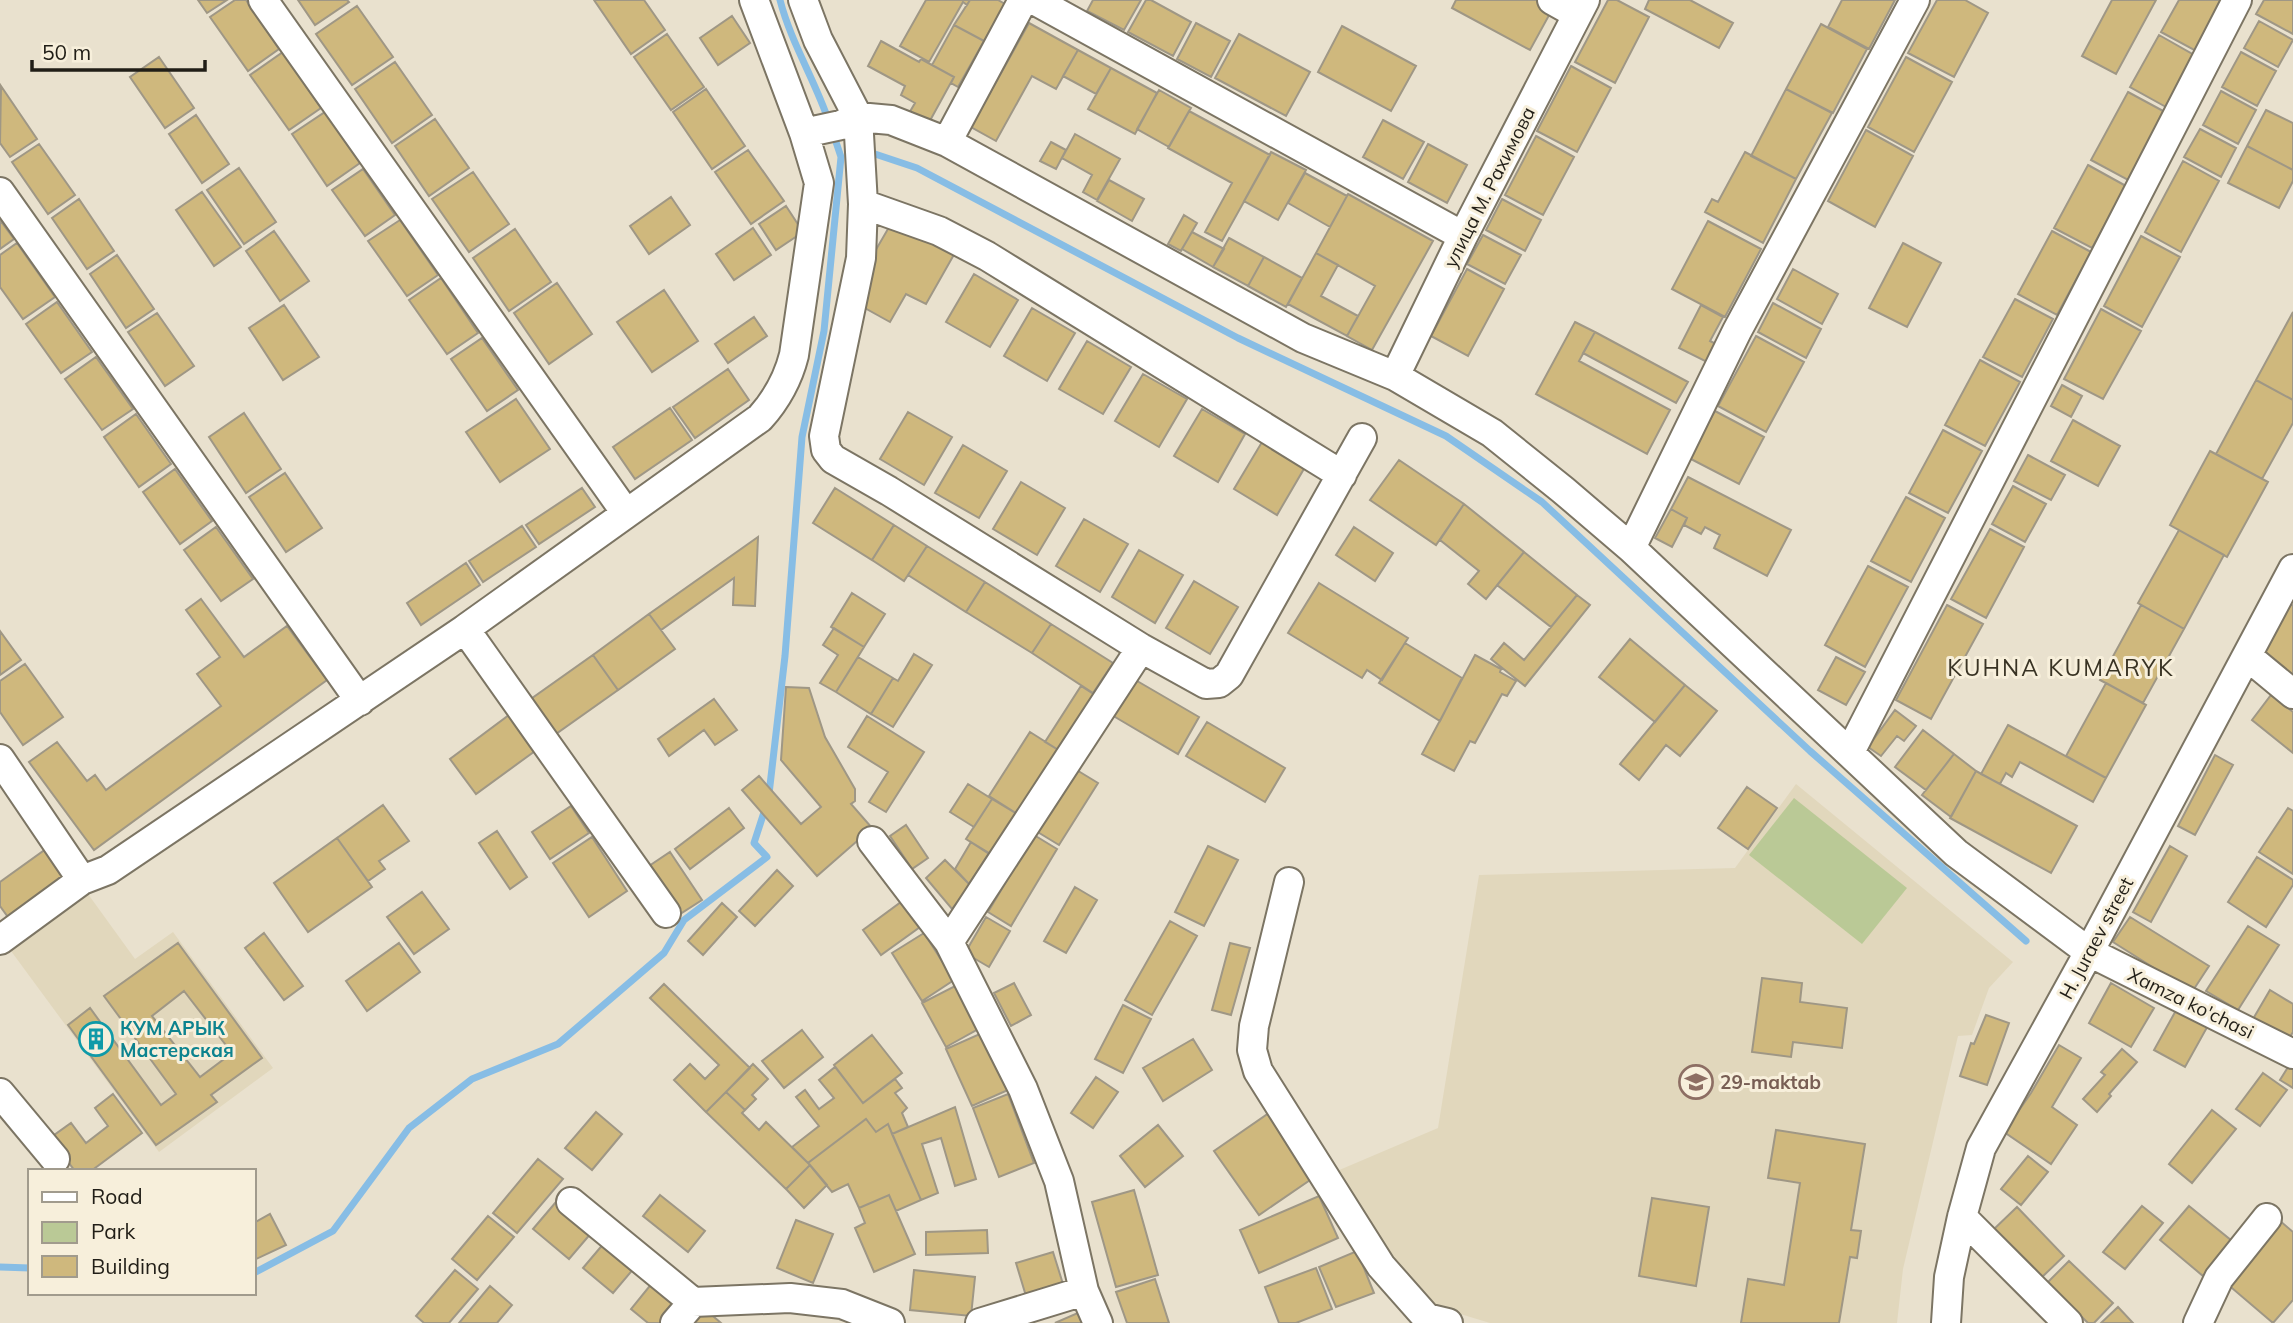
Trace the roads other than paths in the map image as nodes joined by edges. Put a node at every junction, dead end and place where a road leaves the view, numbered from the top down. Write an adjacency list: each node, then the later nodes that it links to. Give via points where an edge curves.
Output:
1 (262, 0): 19 (street)
2 (754, 0): 11 (street)
3 (803, 0): 10 (street)
4 (1023, 0): 12 (street)
5 (1034, 0): 15 (street)
6 (1552, 0): 9 (street)
7 (1915, 0): 20 (street, via 1737,331)
8 (2237, 0): 27 (street)
9 (1581, 7): 15 (street, улица М. Рахимова)
10 (853, 127): 11 (street, Xamza ko'chasi); 12 (street, Xamza ko'chasi, via 891,120); 14 (street)
11 (804, 133): 19 (street, via 818,183 790,372 760,418)
12 (947, 142): 16 (street, Xamza ko'chasi, via 1303,338)
13 (0, 192): 26 (street)
14 (863, 204): 18 (street, via 939,231 988,256); 23 (street, via 861,258 824,436 826,450 833,459)
15 (1463, 236): 16 (street, улица М. Рахимова)
16 (1395, 376): 20 (street, Xamza ko'chasi, via 1492,433)
17 (1362, 438): 18 (street)
18 (1342, 475): 23 (street, via 1229,675 1219,683 1206,684)
19 (626, 513): 22 (street)
20 (1631, 548): 27 (street, Xamza ko'chasi)
21 (2293, 569): 24 (street, H. Juraev street)
22 (465, 629): 26 (street); 32 (street)
23 (1141, 648): 34 (street)
24 (2247, 656): 25 (street); 35 (street, H. Juraev street)
25 (2293, 694)
26 (360, 701): 30 (street, via 108,870)
27 (1850, 752): 35 (street, Xamza ko'chasi, via 1956,853)
28 (0, 759): 30 (street)
29 (872, 841): 34 (street)
30 (82, 880): 33 (street)
31 (1289, 882): 48 (street, via 1254,1026 1252,1050 1258,1071 1381,1266 1427,1318)
32 (666, 913)
33 (0, 940)
34 (950, 942): 42 (street, via 1023,1089 1059,1181)
35 (2089, 952): 36 (street, Xamza ko'chasi); 40 (street, H. Juraev street, via 1981,1148)
36 (2293, 1054)
37 (0, 1093): 38 (street)
38 (55, 1159)
39 (571, 1202): 43 (street)
40 (1962, 1217): 49 (street, H. Juraev street, via 1949,1277); 50 (street)
41 (2267, 1218): 51 (street, via 2219,1278)
42 (1084, 1291): 46 (street); 47 (street)
43 (693, 1302): 44 (street); 45 (street, via 803,1299 842,1304)
44 (675, 1323)
45 (890, 1323)
46 (980, 1323)
47 (1098, 1323)
48 (1448, 1323)
49 (1946, 1323)
50 (2068, 1323)
51 (2199, 1323)

